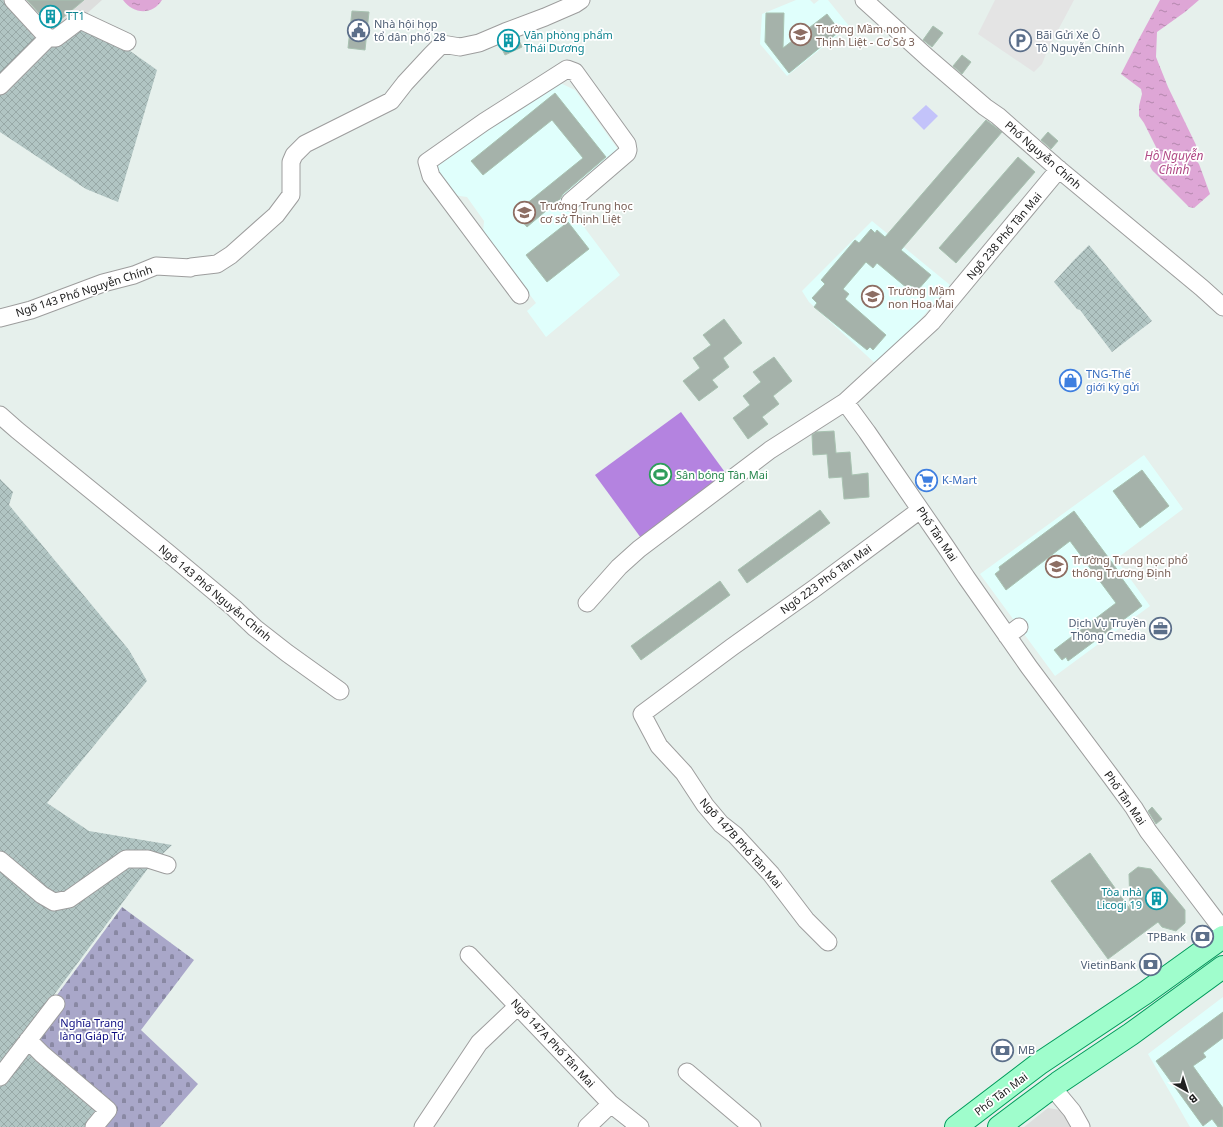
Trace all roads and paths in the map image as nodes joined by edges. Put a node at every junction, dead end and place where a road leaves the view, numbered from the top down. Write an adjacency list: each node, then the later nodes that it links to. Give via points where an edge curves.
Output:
1 (13, 0): 4 (street)
2 (581, 0): 11 (street, Ngõ 143 Phố Nguyễn Chính, via 479,43 460,47 442,44 391,101 305,144 291,162 291,195 276,215 217,264 191,268 156,266 31,310)
3 (864, 0): 7 (street, Phố Nguyễn Chính)
4 (48, 38): 5 (street, via 56,38 80,20); 6 (street)
5 (127, 42)
6 (0, 86)
7 (1059, 169): 10 (street, Phố Nguyễn Chính); 12 (street, Ngõ 238 Phố Tân Mai, via 932,322)
8 (570, 202): 9 (street, via 628,150 575,72 567,69 427,162 431,176)
9 (520, 295)
10 (1223, 307)
11 (0, 318)
12 (845, 402): 14 (street, Phố Tân Mai); 15 (street, via 770,450 650,541 619,567)
13 (0, 415): 17 (street, Ngõ 143 Phố Nguyễn Chính, via 255,628)
14 (920, 510): 16 (street, Ngõ 223 Phố Tân Mai); 20 (street, Phố Tân Mai, via 966,577 1013,631 1053,701)
15 (588, 603)
16 (732, 647): 22 (street, Ngõ 147B Phố Tân Mai, via 642,714 659,746 684,773 705,805 771,874 806,920)
17 (340, 691)
18 (0, 860): 19 (street, via 54,902 68,899 126,859 148,859)
19 (166, 865)
20 (1223, 930)
21 (1223, 937): 32 (main road, Phố Tân Mai, via 1040,1064)
22 (828, 942)
23 (469, 955): 26 (street, Ngõ 147A Phố Tân Mai)
24 (1223, 967): 30 (main road)
25 (56, 1004): 27 (street)
26 (518, 1006): 31 (street, Ngõ 147A Phố Tân Mai); 34 (street, via 479,1043)
27 (28, 1040): 29 (street); 33 (street, via 108,1110)
28 (687, 1072): 37 (street)
29 (0, 1077)
30 (1052, 1087): 38 (main road); 39 (street, via 1072,1111)
31 (611, 1104): 35 (street); 36 (street, Ngõ 147A Phố Tân Mai)
32 (960, 1126)
33 (94, 1127)
34 (423, 1127)
35 (587, 1127)
36 (640, 1127)
37 (752, 1127)
38 (999, 1127)
39 (1081, 1127)

